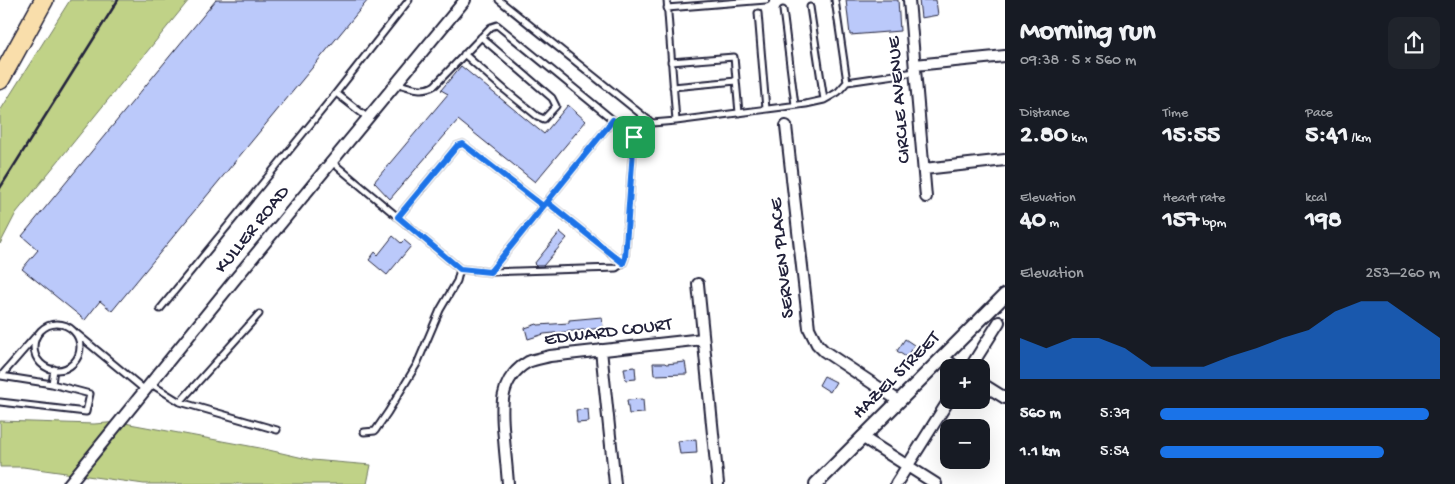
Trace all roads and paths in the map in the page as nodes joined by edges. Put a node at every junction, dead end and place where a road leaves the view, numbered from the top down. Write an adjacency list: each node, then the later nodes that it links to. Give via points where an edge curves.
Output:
1 (44, 0): 17 (highway); 19 (highway)
2 (409, 0): 24 (lane)
3 (465, 0): 22 (street, KULLER ROAD)
4 (499, 0): 31 (lane)
5 (667, 0): 10 (lane)
6 (766, 0): 10 (lane)
7 (835, 0): 21 (lane)
8 (909, 0): 18 (street, CIRCLE AVENUE)
9 (810, 7): 25 (lane)
10 (667, 8): 16 (lane)
11 (783, 10): 26 (lane)
12 (758, 13): 27 (lane)
13 (481, 37): 14 (lane); 14 (lane, via 552,98 556,106 544,119); 30 (lane, via 491,27 505,30)
14 (464, 54): 22 (lane, via 429,89)
15 (1005, 56): 18 (street)
16 (672, 62): 20 (lane, via 734,57); 23 (lane)
17 (0, 68)
18 (915, 68): 21 (lane); 37 (street, CIRCLE AVENUE)
19 (0, 80)
20 (736, 80): 23 (lane); 28 (lane)
21 (847, 82): 25 (lane)
22 (396, 84): 29 (street, KULLER ROAD)
23 (673, 87): 32 (lane)
24 (336, 93): 29 (lane); 46 (lane)
25 (824, 100): 26 (lane)
26 (795, 106): 27 (lane)
27 (766, 109): 28 (lane)
28 (739, 113): 32 (lane)
29 (368, 118): 36 (street, KULLER ROAD)
30 (613, 120): 34 (lane); 39 (lane)
31 (649, 120): 32 (lane, via 652,123); 34 (lane)
32 (676, 121)
33 (786, 126): 61 (street, SERVEN PLACE, via 808,328 824,351)
34 (634, 137): 41 (lane)
35 (1005, 160): 37 (street)
36 (332, 162): 40 (lane); 58 (street, KULLER ROAD)
37 (924, 169): 38 (street, CIRCLE AVENUE)
38 (926, 197)
39 (545, 204): 40 (lane, via 463,144 457,146); 41 (lane); 43 (lane)
40 (398, 217): 42 (lane)
41 (623, 263): 43 (lane, via 616,268)
42 (460, 269): 43 (lane); 66 (lane, via 417,364 375,431)
43 (490, 272)
44 (698, 284): 51 (street)
45 (1005, 295): 53 (street, HAZEL STREET)
46 (160, 309)
47 (259, 314): 63 (lane)
48 (999, 322): 55 (street)
49 (73, 330): 50 (lane, via 61,324 46,326); 56 (lane, via 80,343 77,359 65,369); 58 (lane)
50 (40, 331): 56 (lane, via 34,351 42,365); 57 (lane, via 1,376)
51 (704, 340): 52 (street, EDWARD COURT); 72 (street)
52 (601, 350): 70 (street, EDWARD COURT, via 537,359 511,378 502,408); 71 (street)
53 (942, 357): 54 (street); 61 (street, HAZEL STREET)
54 (945, 359)
55 (976, 359)
56 (54, 370): 57 (lane)
57 (52, 384): 62 (lane, via 90,394 86,412)
58 (148, 387): 63 (lane); 69 (street, KULLER ROAD)
59 (990, 389): 60 (street)
60 (1005, 398)
61 (899, 401): 67 (street, HAZEL STREET)
62 (0, 402)
63 (180, 402): 65 (lane)
64 (943, 409): 68 (street)
65 (277, 430)
66 (364, 432)
67 (862, 437): 68 (street); 73 (street, HAZEL STREET)
68 (907, 466): 74 (street); 75 (street)
69 (69, 484)
70 (508, 484)
71 (615, 484)
72 (718, 484)
73 (816, 484)
74 (896, 484)
75 (936, 484)

